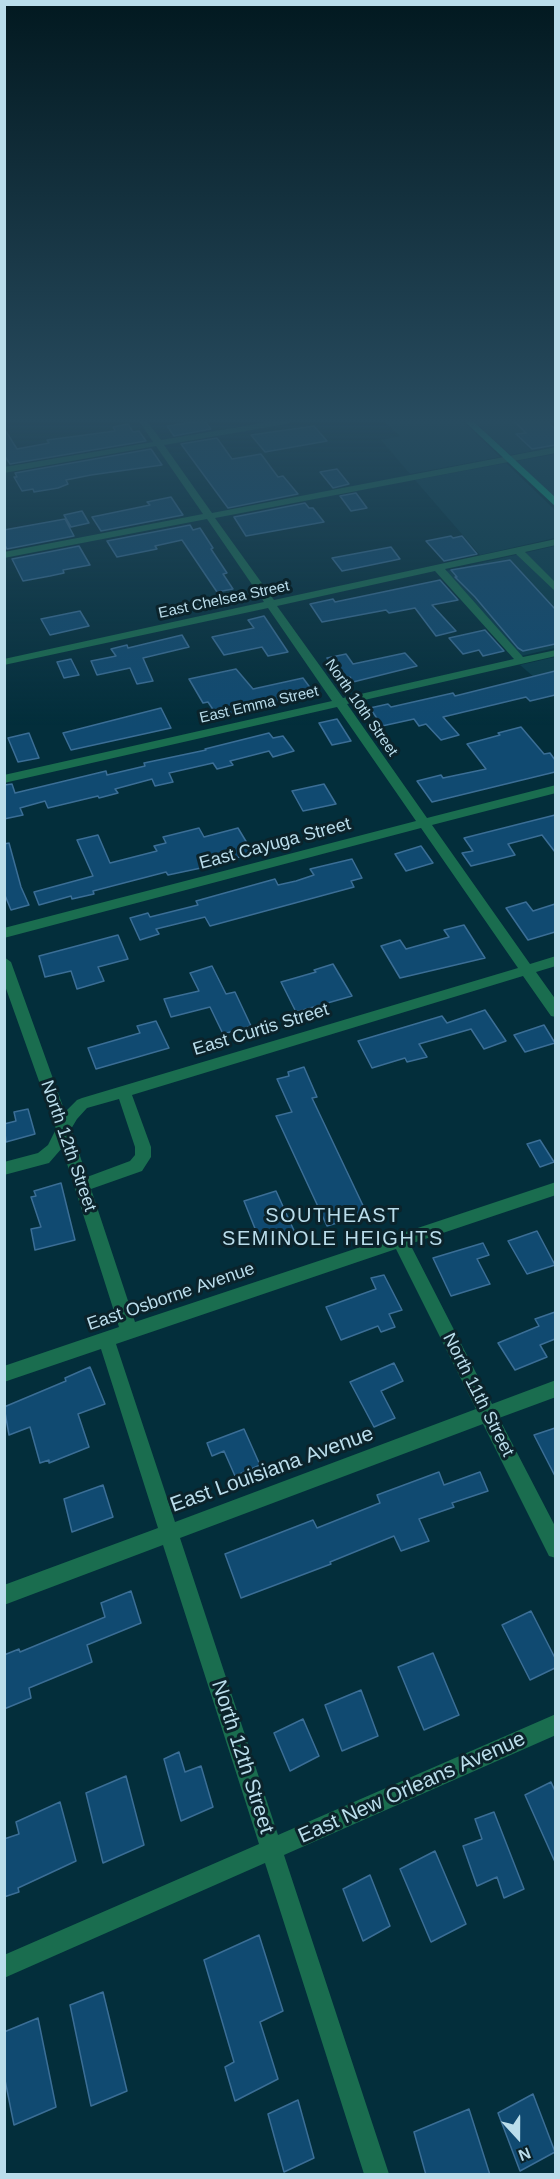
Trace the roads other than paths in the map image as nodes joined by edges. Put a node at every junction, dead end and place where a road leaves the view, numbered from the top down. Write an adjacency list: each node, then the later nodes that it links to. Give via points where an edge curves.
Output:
1 (174, 523): 5 (street)
2 (214, 523): 8 (street, North 10th Street)
3 (554, 544): 4 (street, East Chelsea Street)
4 (519, 551): 6 (street, East Chelsea Street); 7 (street)
5 (4, 555)
6 (438, 568): 8 (street, East Chelsea Street); 10 (street)
7 (555, 589)
8 (272, 605): 11 (street, East Chelsea Street); 12 (street, North 10th Street)
9 (555, 652): 10 (street, East Emma Street)
10 (521, 661): 12 (street, East Emma Street)
11 (4, 662)
12 (339, 702): 13 (street, East Emma Street); 15 (street, North 10th Street)
13 (4, 779)
14 (555, 789): 15 (street, East Cayuga Street)
15 (424, 824): 16 (street, East Cayuga Street); 19 (street, North 10th Street)
16 (4, 933)
17 (4, 962): 20 (street, North 12th Street)
18 (555, 962): 19 (street, East Curtis Street)
19 (525, 970): 21 (street, North 10th Street); 22 (street, East Curtis Street)
20 (11, 1001): 23 (street, North 12th Street)
21 (555, 1012)
22 (124, 1092): 23 (street, East Curtis Street, via 82,1104); 25 (street, via 143,1157 136,1166)
23 (63, 1127): 24 (street, East Curtis Street, via 54,1149 43,1158); 25 (street, North 12th Street)
24 (4, 1169)
25 (82, 1185): 28 (street, North 12th Street)
26 (555, 1188): 27 (street, East Osborne Avenue)
27 (400, 1240): 28 (street, East Osborne Avenue); 32 (street, North 11th Street)
28 (129, 1331): 29 (street, East Osborne Avenue)
29 (106, 1339): 30 (street, East Osborne Avenue); 33 (street, North 12th Street)
30 (4, 1374)
31 (555, 1388): 32 (street, East Louisiana Avenue)
32 (488, 1413): 33 (street, East Louisiana Avenue); 34 (street, North 11th Street)
33 (170, 1532): 35 (street, East Louisiana Avenue); 37 (street, North 12th Street)
34 (555, 1549)
35 (4, 1595)
36 (555, 1724): 37 (street, East New Orleans Avenue)
37 (272, 1850): 38 (street, East New Orleans Avenue); 39 (street, North 12th Street)
38 (4, 1967)
39 (377, 2175)

